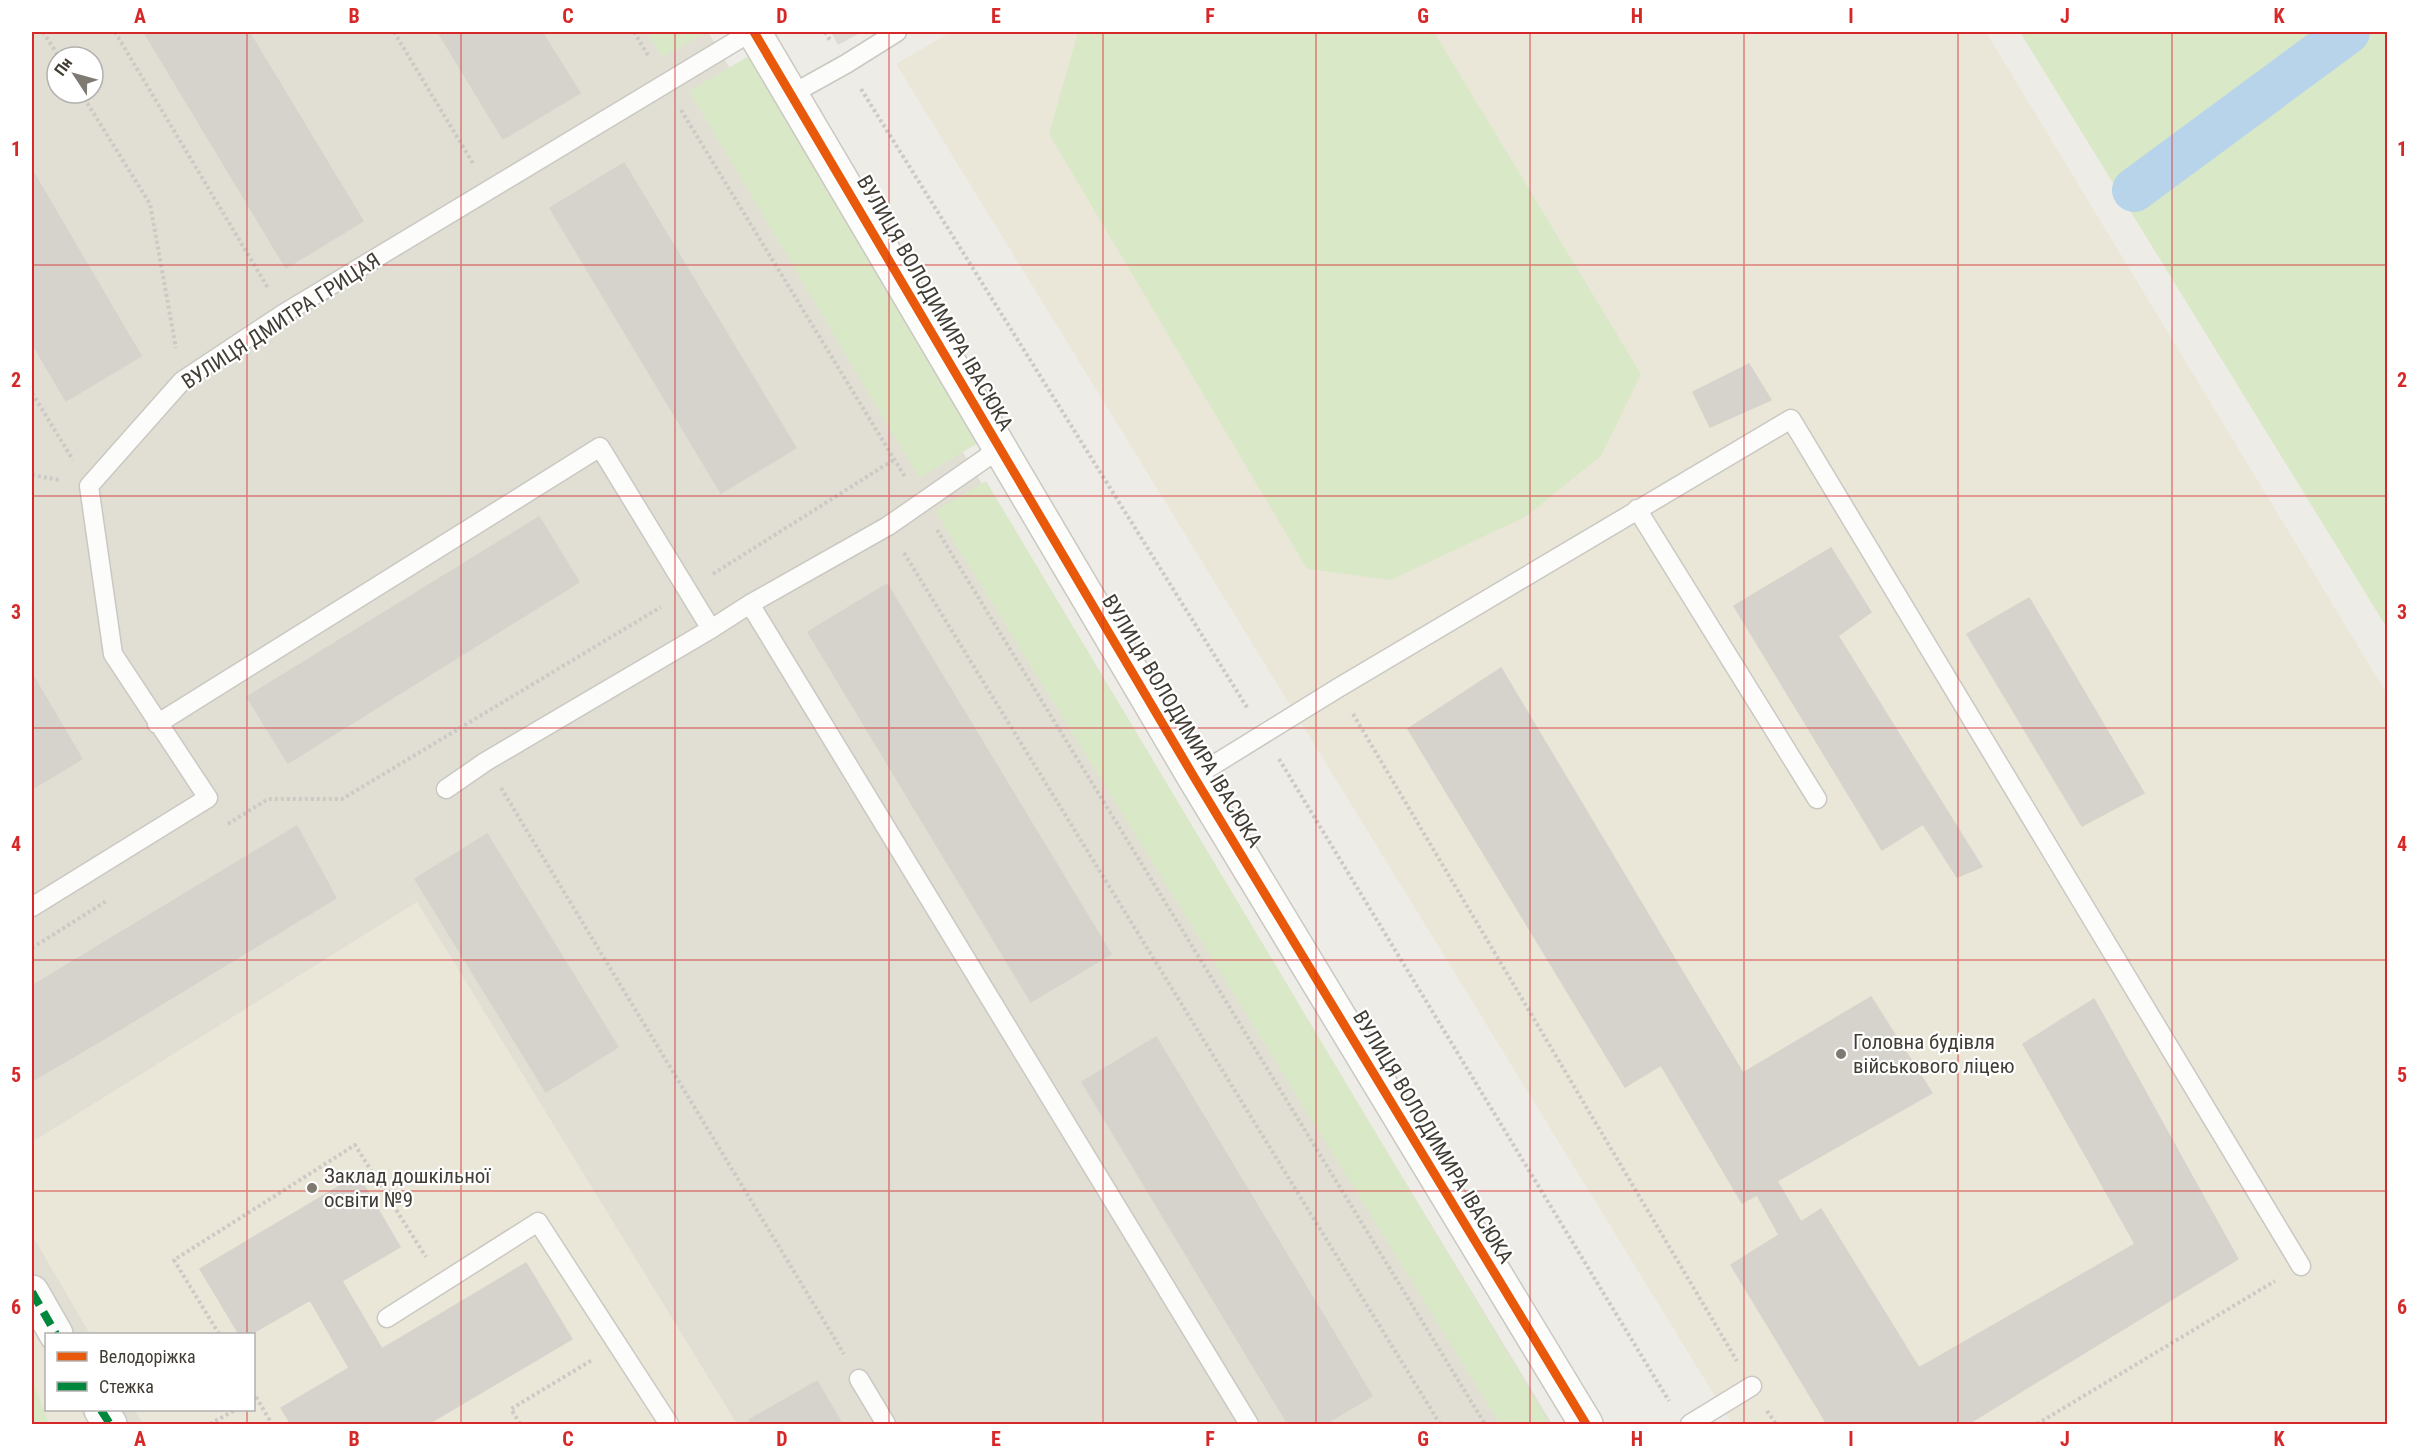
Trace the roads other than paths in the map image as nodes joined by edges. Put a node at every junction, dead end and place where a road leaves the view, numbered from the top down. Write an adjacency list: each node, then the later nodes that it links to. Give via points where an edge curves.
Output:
1 (753, 32): 3 (street, ВУЛИЦЯ ВОЛОДИМИРА ІВАСЮКА); 8 (lane, ВУЛИЦЯ ДМИТРА ГРИЦАЯ, via 284,314 182,381 89,486 113,654)
2 (897, 32): 3 (lane)
3 (792, 94): 4 (street, ВУЛИЦЯ ВОЛОДИМИРА ІВАСЮКА)
4 (999, 449): 6 (lane, via 888,526); 9 (street, ВУЛИЦЯ ВОЛОДИМИРА ІВАСЮКА)
5 (1637, 509): 9 (lane); 11 (lane); 13 (lane, via 1791,419)
6 (750, 604): 7 (lane); 23 (lane)
7 (711, 629): 8 (lane, via 600,447); 10 (lane)
8 (157, 724): 12 (lane, via 208,798)
9 (1194, 777): 24 (street, ВУЛИЦЯ ВОЛОДИМИРА ІВАСЮКА)
10 (446, 789)
11 (1816, 799)
12 (32, 907)
13 (2301, 1266)
14 (32, 1292): 16 (street)
15 (387, 1318): 21 (lane, via 538,1222)
16 (55, 1333)
17 (859, 1379): 22 (lane)
18 (1752, 1386): 25 (lane)
19 (102, 1411): 20 (street)
20 (110, 1425)
21 (669, 1425)
22 (886, 1425)
23 (1249, 1425)
24 (1586, 1425)
25 (1690, 1425)

